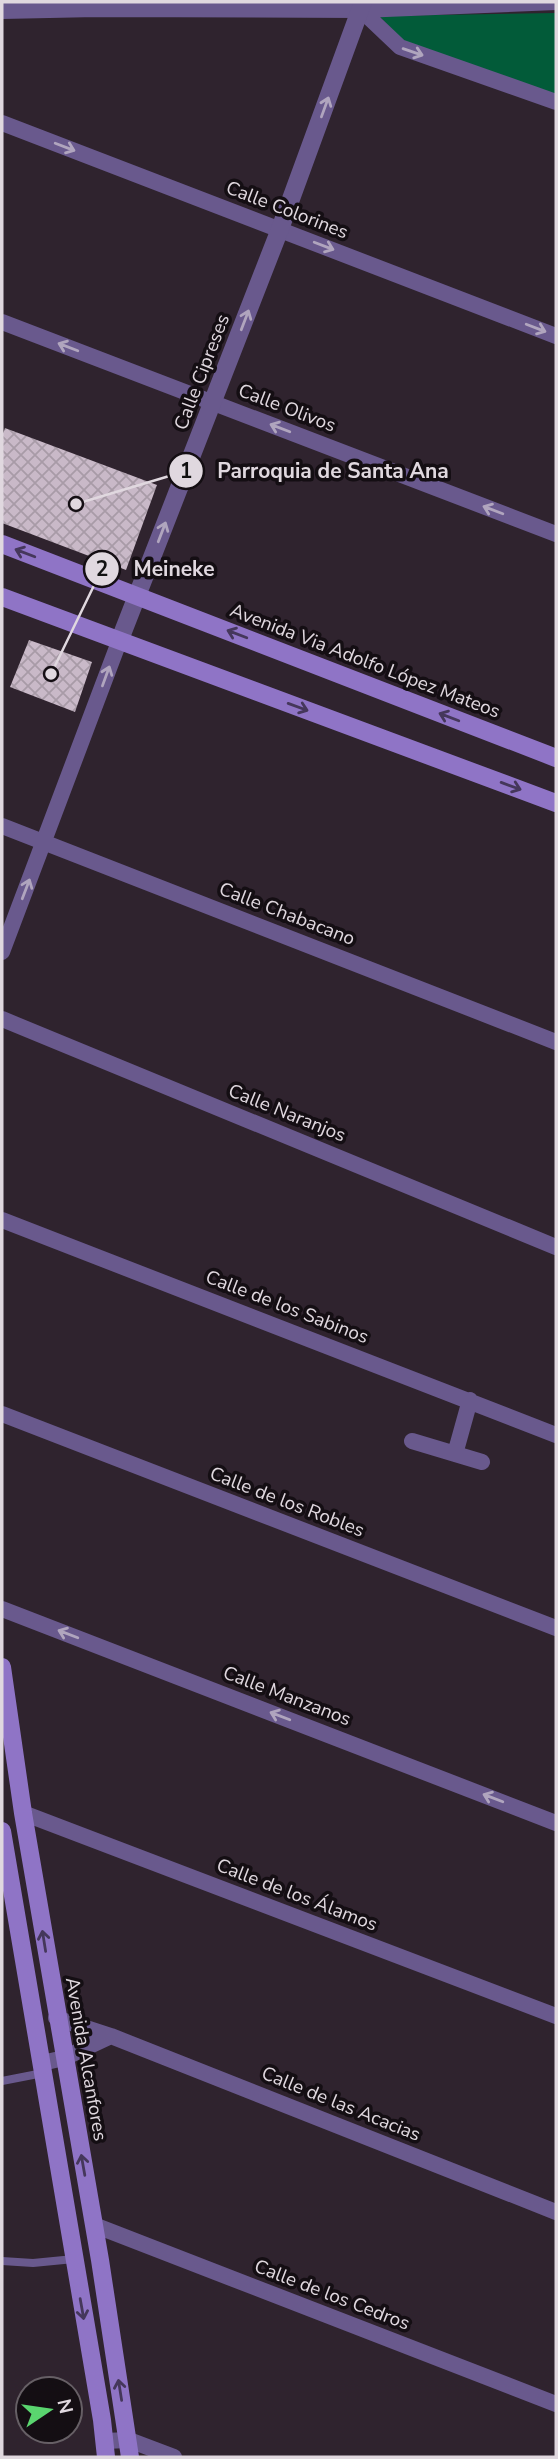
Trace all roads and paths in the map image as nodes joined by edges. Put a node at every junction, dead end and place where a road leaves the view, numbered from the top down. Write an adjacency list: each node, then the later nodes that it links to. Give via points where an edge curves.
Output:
1 (556, 2): 3 (street)
2 (96, 5): 3 (street); 4 (street)
3 (362, 6): 5 (street, one-way to 5, via 400,47); 7 (street, Calle Cipreses, one-way to 3)
4 (2, 11)
5 (556, 102)
6 (2, 123): 7 (street, Calle Colorines, one-way to 7)
7 (280, 229): 9 (street, Calle Colorines, one-way to 9); 10 (street, Calle Cipreses, one-way to 7)
8 (2, 322): 10 (street, Calle Olivos, one-way to 8)
9 (556, 336)
10 (213, 403): 11 (street, Calle Olivos, one-way to 10); 13 (street, Calle Cipreses, one-way to 10)
11 (556, 534)
12 (2, 544): 13 (main road, Avenida Via Adolfo López Mateos, one-way to 12)
13 (137, 595): 15 (street, Calle Cipreses); 16 (main road, Avenida Via Adolfo López Mateos, one-way to 13)
14 (2, 597): 15 (main road)
15 (119, 642): 17 (main road, one-way to 17); 19 (street, Calle Cipreses, one-way to 15)
16 (556, 756)
17 (556, 803)
18 (2, 826): 19 (street, Calle Chabacano)
19 (45, 841): 20 (street, Calle Cipreses, one-way to 19); 22 (street, Calle Chabacano)
20 (2, 953)
21 (2, 1019): 24 (street, Calle Naranjos)
22 (556, 1042)
23 (2, 1220): 25 (street, Calle de los Sabinos)
24 (556, 1247)
25 (470, 1400): 27 (street, Calle de los Sabinos); 29 (street)
26 (2, 1414): 32 (street, Calle de los Robles)
27 (556, 1435)
28 (412, 1441): 29 (street)
29 (455, 1454): 30 (street)
30 (482, 1462)
31 (2, 1609): 35 (street, Calle Manzanos, one-way to 31)
32 (556, 1628)
33 (2, 1667): 34 (main road, Avenida Alcanfores)
34 (23, 1813): 37 (street, Calle de los Álamos); 38 (main road, Avenida Alcanfores, one-way to 34)
35 (556, 1823)
36 (2, 1831): 41 (main road)
37 (556, 2017)
38 (57, 2018): 39 (street, Calle de las Acacias); 40 (main road, Avenida Alcanfores)
39 (111, 2036): 40 (street); 43 (street, Calle de las Acacias)
40 (64, 2058): 41 (street); 44 (main road, Avenida Alcanfores, one-way to 40)
41 (43, 2068): 42 (lane); 45 (main road)
42 (2, 2081)
43 (556, 2212)
44 (93, 2225): 47 (street, Calle de los Cedros); 49 (main road, Avenida Alcanfores, one-way to 44)
45 (74, 2259): 46 (lane); 48 (main road, one-way to 48)
46 (2, 2261)
47 (556, 2404)
48 (105, 2449): 49 (street)
49 (130, 2449): 50 (street)
50 (174, 2457)

